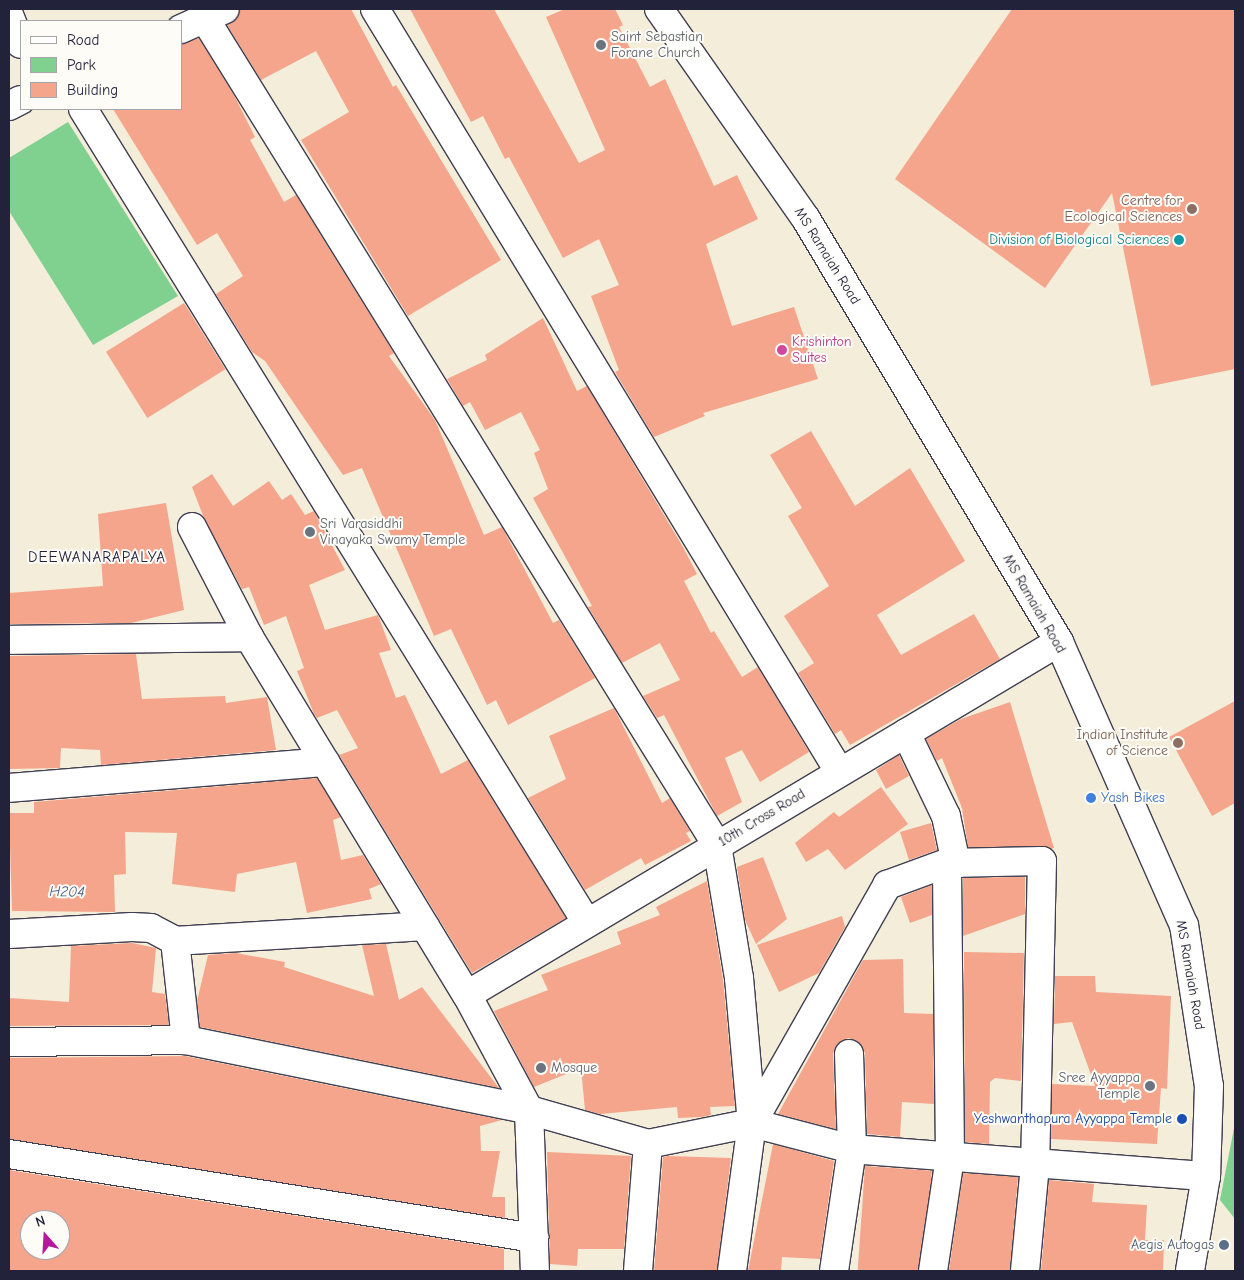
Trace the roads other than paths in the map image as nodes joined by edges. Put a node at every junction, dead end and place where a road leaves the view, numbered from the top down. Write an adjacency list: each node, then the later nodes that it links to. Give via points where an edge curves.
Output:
1 (375, 9): 13 (street)
2 (659, 9): 10 (street, MS Ramaiah Road, via 806,219)
3 (9, 15): 5 (street)
4 (204, 19): 15 (street)
5 (20, 42)
6 (84, 110): 17 (street)
7 (192, 527): 8 (street)
8 (249, 637): 9 (street); 12 (street)
9 (9, 640)
10 (1059, 642): 11 (street, 10th Cross Road); 32 (street, MS Ramaiah Road, via 1184,925 1209,1086)
11 (906, 733): 13 (street, 10th Cross Road); 16 (street, via 946,816)
12 (325, 762): 14 (street); 18 (street)
13 (839, 771): 15 (street, 10th Cross Road)
14 (9, 788)
15 (717, 845): 17 (street, 10th Cross Road); 26 (street, via 739,978)
16 (951, 864): 26 (street, via 887,885); 30 (street); 31 (street, via 1042,861)
17 (587, 923): 21 (street, 10th Cross Road)
18 (425, 926): 20 (street); 21 (street)
19 (9, 934): 20 (street, via 132,927 152,928)
20 (175, 940): 22 (street)
21 (467, 995): 25 (street)
22 (186, 1040): 23 (street); 25 (street)
23 (9, 1042)
24 (849, 1054): 28 (street)
25 (529, 1110): 27 (street); 33 (street)
26 (752, 1123): 27 (street); 28 (street); 36 (street)
27 (648, 1144): 35 (street)
28 (852, 1149): 30 (street); 37 (street)
29 (9, 1154): 33 (street)
30 (950, 1157): 31 (street); 38 (street)
31 (1035, 1164): 32 (street); 39 (street)
32 (1206, 1176): 40 (street, MS Ramaiah Road)
33 (534, 1238): 34 (street)
34 (535, 1271)
35 (638, 1271)
36 (732, 1271)
37 (834, 1271)
38 (933, 1271)
39 (1025, 1271)
40 (1190, 1271)

